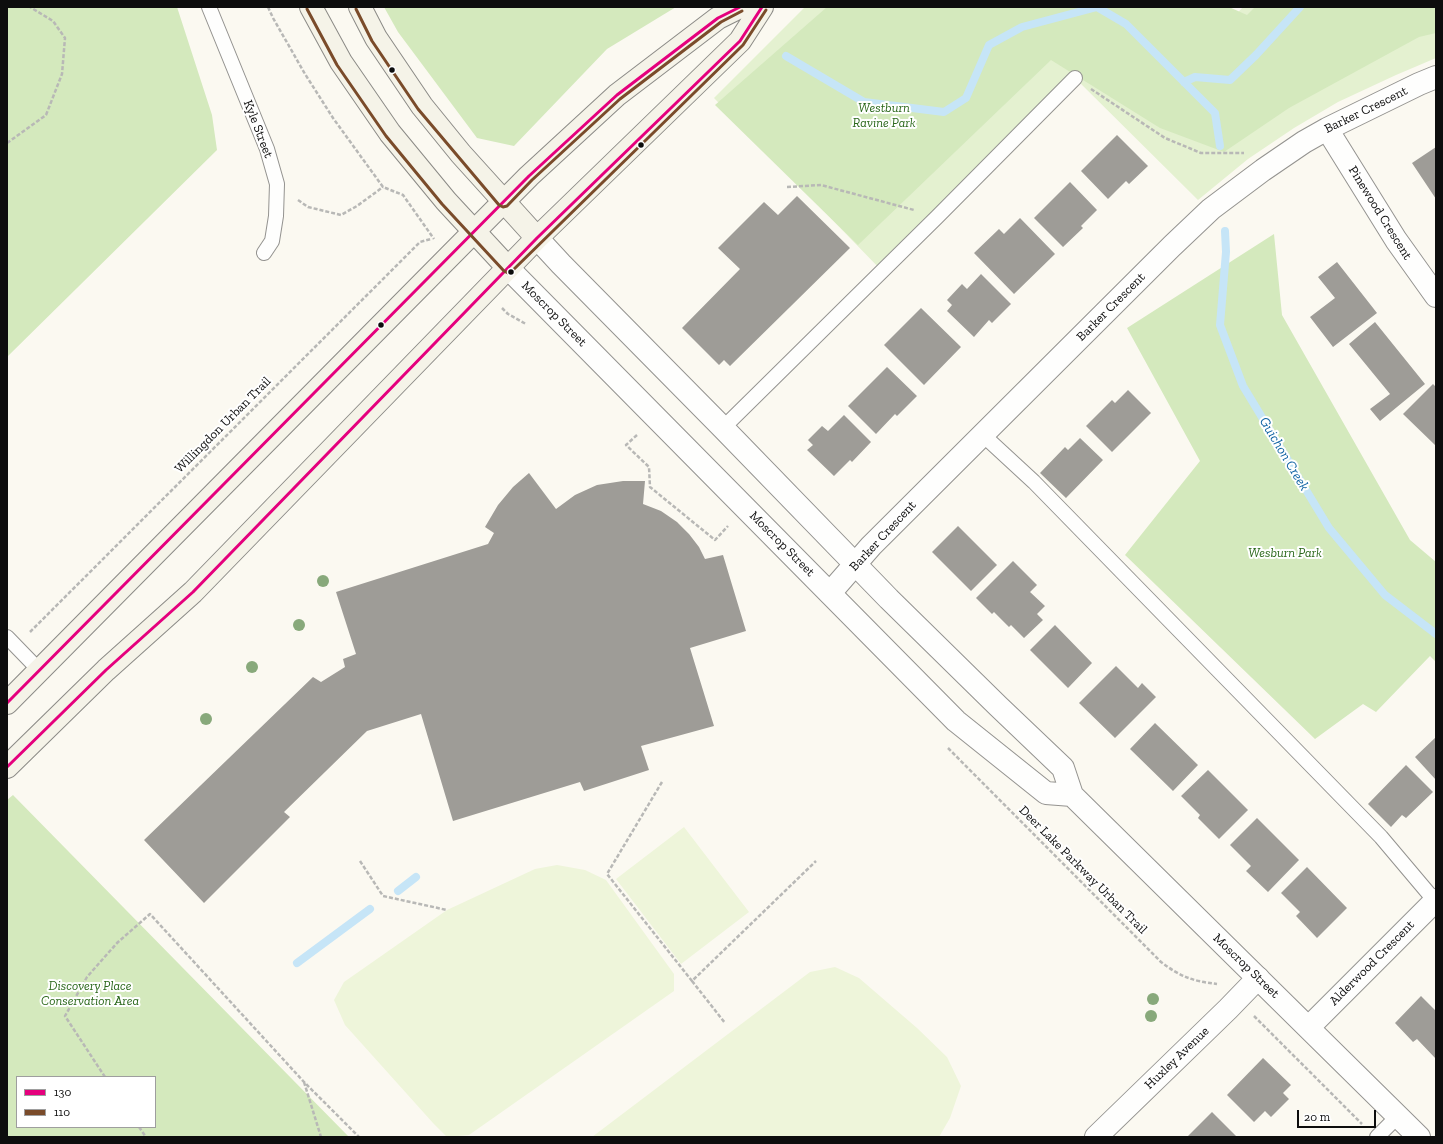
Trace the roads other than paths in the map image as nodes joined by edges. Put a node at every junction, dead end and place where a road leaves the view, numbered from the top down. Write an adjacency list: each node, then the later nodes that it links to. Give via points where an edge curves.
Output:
1 (209, 7): 12 (lane, Kyle Street, via 267,149 277,184 272,241)
2 (311, 7): 10 (main road, via 341,62 390,133)
3 (360, 7): 9 (main road, via 376,38 422,106)
4 (740, 7): 9 (main road, via 718,18 617,96)
5 (762, 7): 11 (main road, via 740,40)
6 (1436, 77): 8 (street, Barker Crescent)
7 (1075, 78): 15 (lane)
8 (1327, 128): 14 (street, Pinewood Crescent, via 1396,240); 16 (street, Barker Crescent, via 1263,170 1211,210)
9 (503, 202): 10 (main road); 11 (main road)
10 (474, 231): 13 (main road); 20 (main road)
11 (537, 238): 13 (main road); 15 (street, Moscrop Street)
12 (264, 254)
13 (508, 268): 18 (street, Moscrop Street); 22 (main road, via 193,592 106,670)
14 (1436, 296)
15 (723, 428): 17 (street, Moscrop Street)
16 (982, 434): 17 (street, Barker Crescent); 24 (lane, via 1034,482 1381,836)
17 (856, 564): 18 (street, Barker Crescent); 23 (street, Moscrop Street, via 981,690 1063,768)
18 (830, 593): 23 (street, Moscrop Street, via 970,733 1046,793)
19 (7, 637): 20 (lane)
20 (39, 670): 21 (main road)
21 (7, 703)
22 (7, 767)
23 (1072, 795): 25 (street, Moscrop Street)
24 (1436, 900): 26 (street, Alderwood Crescent)
25 (1258, 978): 26 (street, Moscrop Street); 28 (street, Huxley Avenue)
26 (1309, 1027): 27 (street, Moscrop Street)
27 (1398, 1116): 29 (lane); 30 (street, Moscrop Street)
28 (1096, 1137)
29 (1377, 1137)
30 (1419, 1137)

